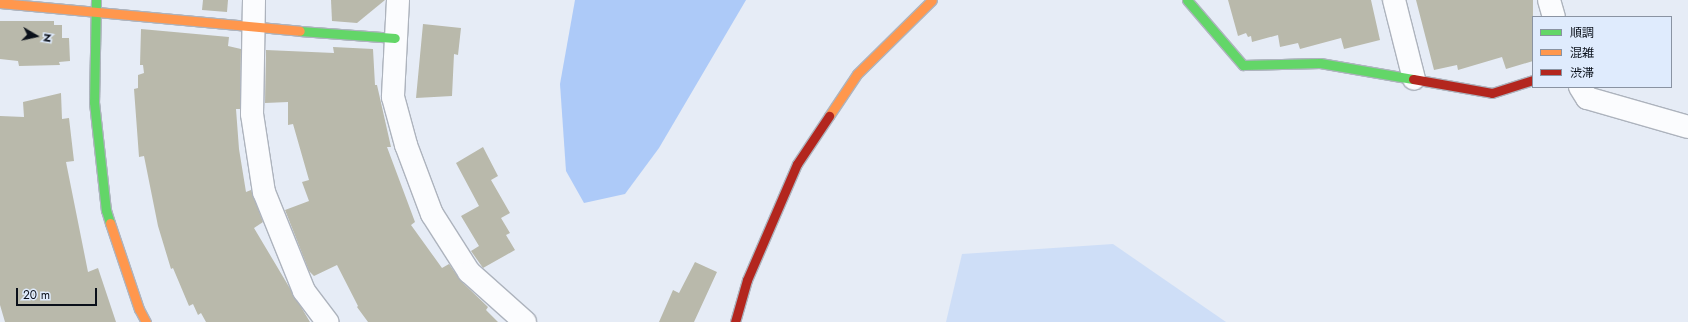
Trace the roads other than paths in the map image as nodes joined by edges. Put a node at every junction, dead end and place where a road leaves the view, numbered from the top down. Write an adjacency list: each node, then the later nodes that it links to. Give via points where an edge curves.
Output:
1 (96, 0): 9 (street)
2 (254, 0): 11 (street)
3 (398, 0): 12 (street)
4 (932, 0): 20 (street, via 857,74 797,164 747,280)
5 (1188, 0): 13 (street, via 1243,64 1320,63)
6 (1394, 0): 13 (street)
7 (1549, 0): 10 (street)
8 (0, 3): 9 (street)
9 (95, 13): 11 (street); 17 (street, via 94,102 106,210 139,309)
10 (1554, 16)
11 (252, 27): 12 (street); 18 (street, via 252,114 264,192 304,290)
12 (395, 38): 19 (street, via 393,96 406,145 432,214 470,272)
13 (1414, 80): 14 (street, via 1492,94)
14 (1532, 80)
15 (1581, 88): 16 (street, via 1587,98)
16 (1688, 128)
17 (146, 322)
18 (326, 322)
19 (525, 322)
20 (735, 322)

